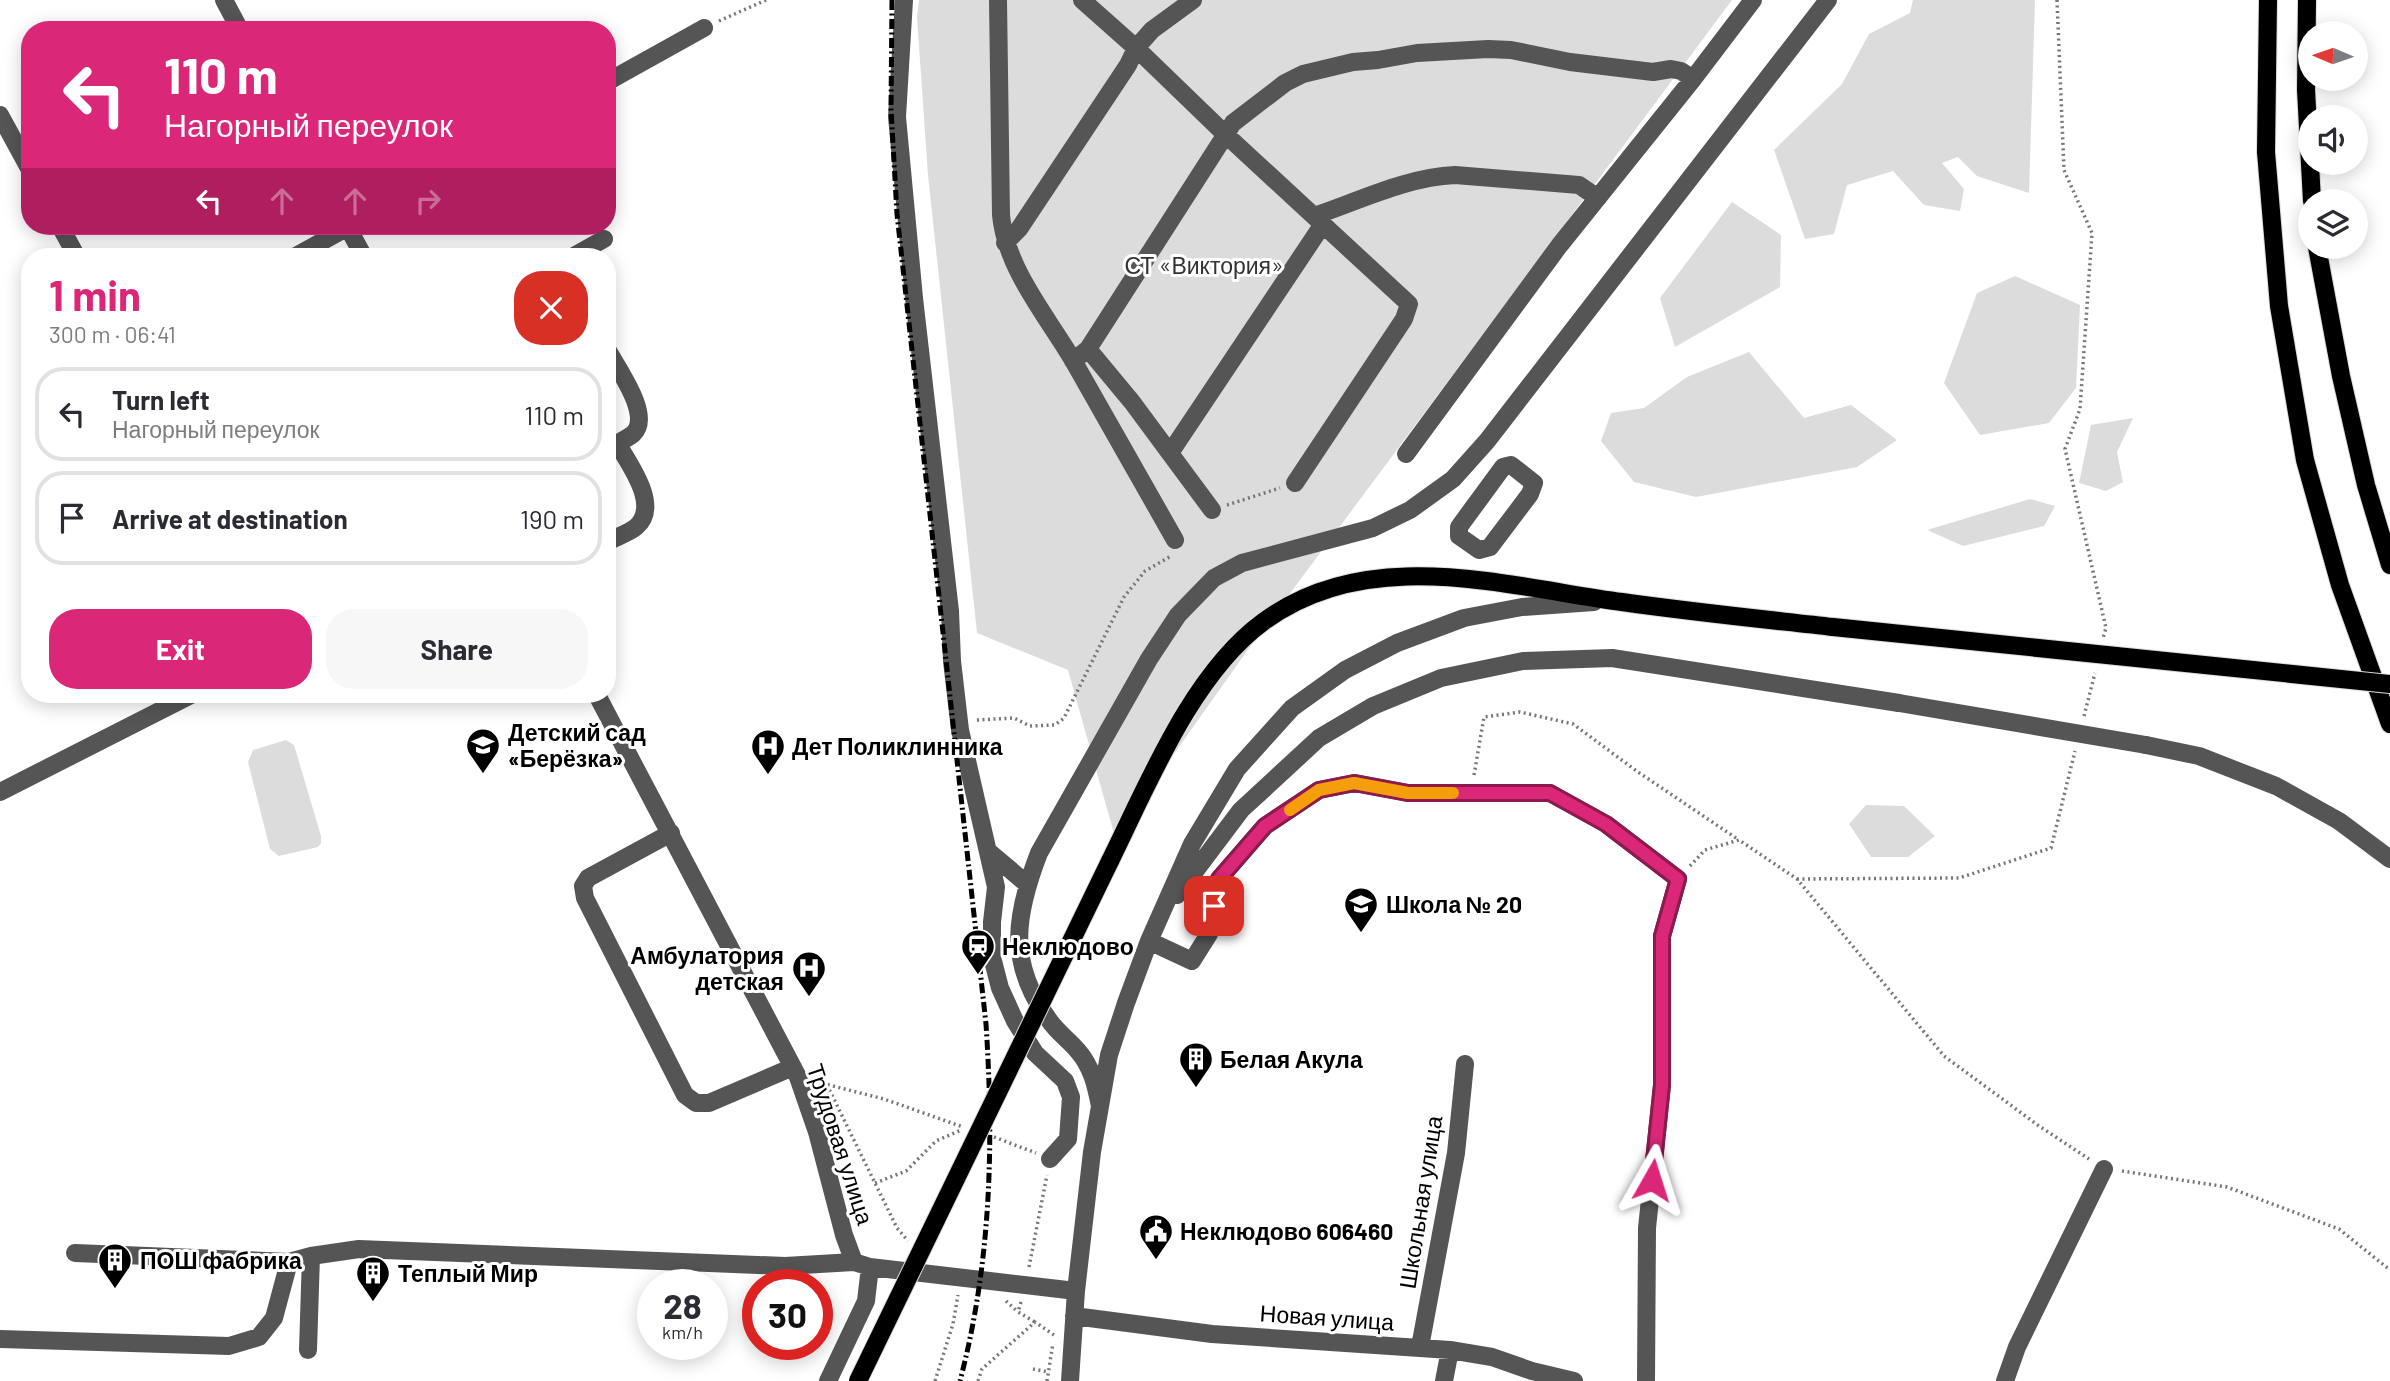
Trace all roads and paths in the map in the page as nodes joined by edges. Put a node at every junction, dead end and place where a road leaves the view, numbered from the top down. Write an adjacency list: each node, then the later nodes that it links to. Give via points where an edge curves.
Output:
1 (224, 0): 12 (street)
2 (766, 0): 13 (path)
3 (904, 0): 51 (street, via 897,117)
4 (998, 0): 25 (street)
5 (1082, 0): 14 (street)
6 (1193, 0): 14 (street)
7 (1828, 0): 36 (street)
8 (2057, 0): 44 (path, via 2064,170 2092,233 2080,409 2065,449 2106,628)
9 (2267, 0): 50 (main road, via 2266,152 2279,306 2305,460 2340,585)
10 (2307, 0): 20 (main road)
11 (1745, 5): 16 (street)
12 (235, 21)
13 (704, 27): 15 (street)
14 (1136, 48): 18 (street); 25 (street, via 1019,229)
15 (616, 77)
16 (1693, 79): 18 (street, via 1671,69 1653,72 1584,64 1511,50 1417,54 1303,74 1285,83); 21 (street)
17 (0, 115): 19 (street)
18 (1225, 134): 22 (street); 29 (street)
19 (21, 154)
20 (2311, 189)
21 (1598, 198): 22 (street, via 1579,185 1437,176); 35 (street)
22 (1318, 220): 34 (street); 37 (street, via 1409,304 1404,319)
23 (332, 235): 26 (street)
24 (604, 239): 27 (street)
25 (1005, 243): 30 (street)
26 (310, 248)
27 (588, 248)
28 (2318, 259): 42 (main road, via 2366,485)
29 (1088, 349): 30 (street); 34 (street)
30 (1073, 361): 41 (street)
31 (616, 366): 32 (street, via 639,408 640,419 635,433)
32 (616, 444)
33 (616, 452): 40 (street, via 645,493 646,512 638,526)
34 (1170, 453): 39 (street)
35 (1406, 454)
36 (1453, 479): 38 (street); 61 (street, via 1410,510 1373,528 1242,563 1214,578 1178,615 1149,659 1039,853)
37 (1295, 483): 39 (path)
38 (1480, 497): 38 (street, via 1503,467 1511,465 1534,483 1490,547 1479,550 1459,536 1459,527)
39 (1212, 510)
40 (616, 537)
41 (1175, 540): 51 (path, via 1174,554 1145,571 1124,597 1064,718 1055,725 1030,726 1014,718 980,719)
42 (2390, 565)
43 (1622, 603): 46 (main road, bridge); 62 (street, via 1554,604 1464,618 1397,642 1345,670 1292,708 1237,769 1192,844); 94 (main road, bridge, via 1436,576 1344,583 1305,596 1262,622 1220,662 1183,717 1110,861)
44 (2102, 641)
45 (2096, 667): 49 (path)
46 (2390, 684)
47 (175, 703): 53 (street)
48 (601, 703): 55 (street, Трудовая улица)
49 (2083, 719)
50 (2390, 724)
51 (960, 730): 57 (street)
52 (2077, 745): 60 (path, via 2051,848 1959,878)
53 (0, 792)
54 (1473, 792): 56 (path, via 1484,717 1520,712 1573,724); 59 (street, via 1550,793 1606,824); 63 (street, via 1408,793 1354,783 1319,790 1265,826 1219,879 1209,934 1192,961)
55 (671, 833): 65 (street, Трудовая улица); 65 (street, via 589,878 583,886 685,1095 696,1103 709,1103)
56 (1739, 840): 59 (path, via 1705,850); 60 (path)
57 (988, 852): 61 (street); 69 (street, via 996,887 992,957 1000,988 1035,1053 1065,1081 1071,1097)
58 (2390, 859): 62 (street, bridge, via 2339,821 2276,786 2199,756 1612,658 1523,661 1441,678 1373,706 1319,738 1241,810)
59 (1678, 879): 101 (street, via 1662,936 1662,1085 1647,1228)
60 (1797, 879): 72 (path, via 1944,1056)
61 (1027, 884): 67 (street, via 1018,947 1026,982 1049,1021 1080,1053 1094,1078)
62 (1160, 918): 63 (street)
63 (1149, 941): 67 (street, via 1109,1055)
64 (1465, 1064): 88 (street, Школьная улица, via 1456,1153)
65 (795, 1072): 66 (path); 78 (street, Трудовая улица, via 817,1132 844,1235)
66 (827, 1085): 73 (path); 73 (path, via 884,1099 965,1128 936,1141 906,1171)
67 (1100, 1106): 70 (street)
68 (991, 1135): 71 (path)
69 (1068, 1139): 70 (street); 71 (street)
70 (1091, 1152): 83 (street)
71 (1050, 1159): 82 (path)
72 (2104, 1169): 79 (path, via 2227,1187 2339,1229); 102 (street, via 2017,1347)
73 (875, 1183): 74 (path, via 897,1228)
74 (913, 1246)
75 (75, 1253): 77 (street)
76 (310, 1256): 77 (street); 78 (street, via 359,1249); 89 (street)
77 (289, 1262): 87 (street, via 274,1318 259,1337 229,1346)
78 (862, 1265): 80 (street); 93 (street, via 866,1301)
79 (2390, 1270)
80 (961, 1278): 81 (street); 95 (path, via 953,1324)
81 (982, 1281): 82 (street); 84 (path)
82 (1025, 1285): 83 (street); 84 (path)
83 (1076, 1291): 85 (street)
84 (1018, 1312): 86 (path)
85 (1074, 1316): 88 (street, Новая улица, via 1213,1334); 98 (street)
86 (1035, 1322): 92 (path, via 1054,1334); 96 (path, via 982,1369)
87 (0, 1339)
88 (1420, 1347): 90 (street, Новая улица)
89 (307, 1350)
90 (1450, 1350): 99 (street); 100 (street, Новая улица)
91 (1033, 1369): 92 (path)
92 (1048, 1372): 97 (path)
93 (828, 1381)
94 (858, 1381)
95 (935, 1381)
96 (978, 1381)
97 (1047, 1381)
98 (1070, 1381)
99 (1444, 1381)
100 (1574, 1381)
101 (1646, 1381)
102 (2005, 1381)

